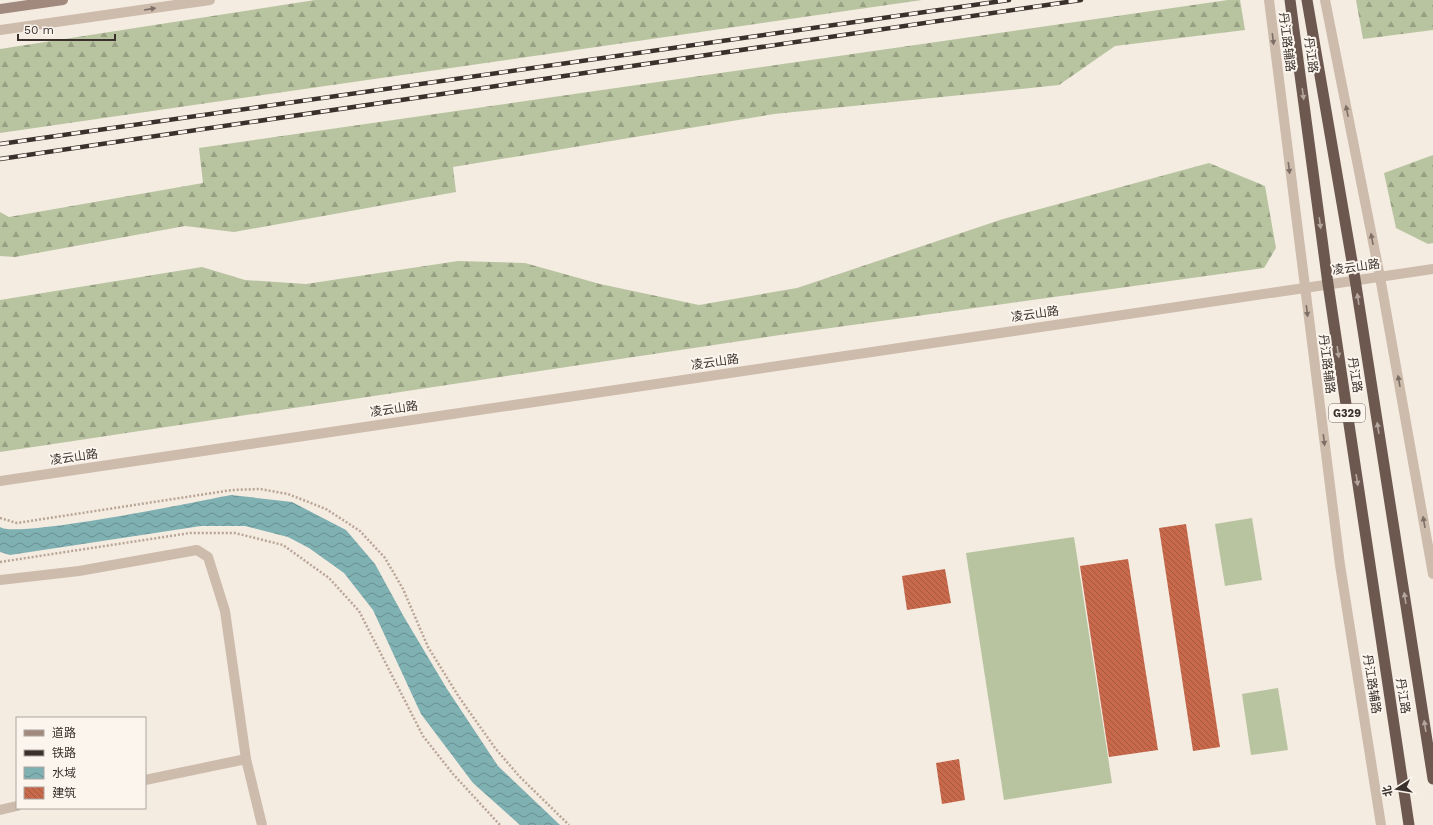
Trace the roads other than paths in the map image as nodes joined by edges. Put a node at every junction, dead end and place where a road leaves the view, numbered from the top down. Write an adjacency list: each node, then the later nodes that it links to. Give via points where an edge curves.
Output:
1 (63, 0): 7 (main road)
2 (210, 0): 8 (street, one-way to 2)
3 (1268, 0): 13 (street, 丹江路辅路, one-way to 13)
4 (1290, 0): 12 (highway, 丹江路 / G329, one-way to 12)
5 (1307, 0): 11 (highway, 丹江路 / G329)
6 (1325, 0): 10 (street, one-way to 6)
7 (0, 9)
8 (0, 30)
9 (1433, 269): 10 (street, 凌云山路)
10 (1380, 276): 11 (street, 凌云山路); 15 (street, one-way to 10)
11 (1355, 280): 12 (street, 凌云山路); 18 (highway, 丹江路 / G329, one-way to 11)
12 (1328, 284): 13 (street, 凌云山路); 24 (highway, 丹江路 / G329, one-way to 24)
13 (1304, 287): 14 (street, 凌云山路); 23 (street, 丹江路辅路, one-way to 23, via 1340,565)
14 (0, 481)
15 (1433, 574)
16 (0, 580): 17 (street, via 79,571 197,550 208,557 225,611)
17 (246, 760): 19 (street); 22 (street)
18 (1433, 778)
19 (146, 780)
20 (16, 806): 21 (street)
21 (0, 810)
22 (262, 825)
23 (1381, 825)
24 (1409, 825)

